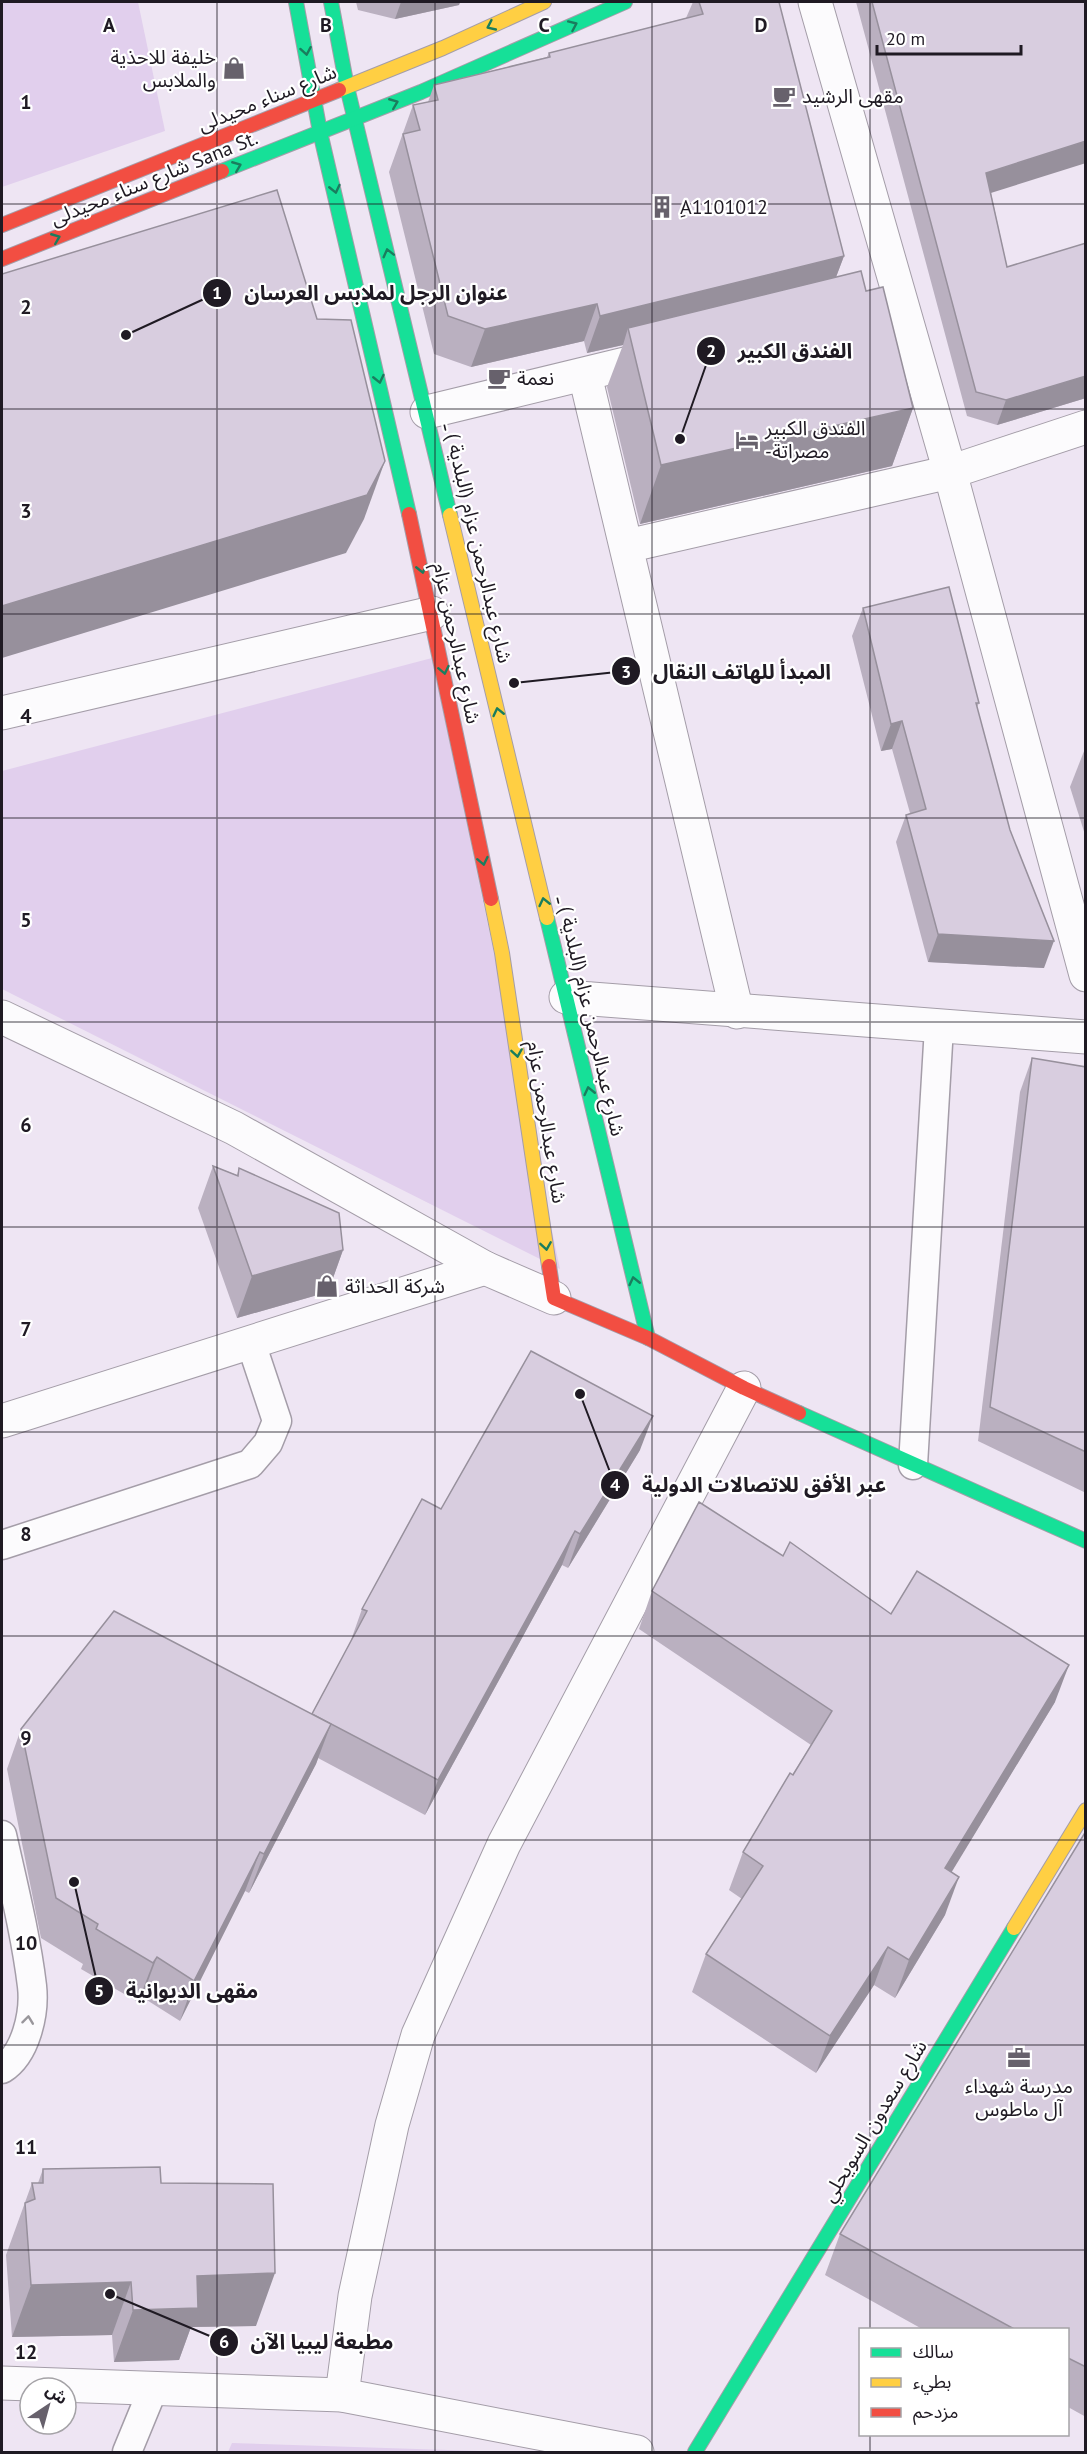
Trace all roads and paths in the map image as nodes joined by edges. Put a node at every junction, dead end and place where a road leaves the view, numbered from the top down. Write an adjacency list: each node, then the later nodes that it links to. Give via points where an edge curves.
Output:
1 (296, 2): 7 (main road, شارع عبدالرحمن عزام, one-way to 7)
2 (331, 2): 6 (main road, شارع عبدالرحمن عزام (البلدية ) ـ)
3 (544, 2): 6 (main road, شارع سناء محيدلى, one-way to 6)
4 (625, 2): 8 (main road, one-way to 4)
5 (814, 2): 16 (street, via 887,299)
6 (347, 87): 7 (main road, شارع سناء محيدلى); 8 (main road, شارع عبدالرحمن عزام (البلدية ) ـ)
7 (315, 101): 9 (main road, شارع عبدالرحمن عزام); 10 (main road, شارع سناء محيدلى)
8 (356, 119): 9 (main road); 14 (main road, شارع عبدالرحمن عزام (البلدية ) ـ, one-way to 8)
9 (320, 132): 11 (main road, شارع سناء محيدلى Sana St., one-way to 9); 18 (main road, شارع عبدالرحمن عزام, one-way to 18)
10 (2, 225)
11 (2, 259)
12 (690, 348): 13 (street)
13 (585, 375): 14 (street); 17 (street)
14 (427, 412): 21 (main road, شارع عبدالرحمن عزام (البلدية ) ـ, one-way to 14)
15 (1086, 427): 16 (street)
16 (950, 472): 17 (street); 20 (street)
17 (627, 546): 22 (street)
18 (432, 613): 19 (street); 27 (main road, شارع عبدالرحمن عزام, one-way to 27, via 502,953)
19 (2, 713)
20 (1086, 975)
21 (566, 997): 22 (street); 28 (main road, شارع عبدالرحمن عزام (البلدية ) ـ, one-way to 21)
22 (737, 1012): 24 (street)
23 (2, 1017): 26 (street, via 234,1128)
24 (939, 1027): 25 (street); 32 (lane)
25 (1086, 1037)
26 (485, 1268): 27 (street); 29 (street)
27 (554, 1298): 28 (main road)
28 (648, 1338): 30 (main road)
29 (251, 1343): 31 (street); 34 (lane, via 277,1421 268,1443 250,1464)
30 (744, 1388): 32 (main road); 40 (street, via 504,1844 418,2035 392,2126 355,2296)
31 (2, 1421)
32 (913, 1465): 33 (main road)
33 (1086, 1541)
34 (2, 1545)
35 (1086, 1810): 43 (main road, شارع سعدون السويحلي)
36 (2, 1835): 37 (lane, one-way to 36, via 13,2062 26,2039 32,1988)
37 (2, 2068)
38 (2, 2383): 39 (street)
39 (153, 2389): 40 (street); 41 (lane)
40 (342, 2395): 42 (street)
41 (127, 2452)
42 (637, 2452)
43 (695, 2452)

